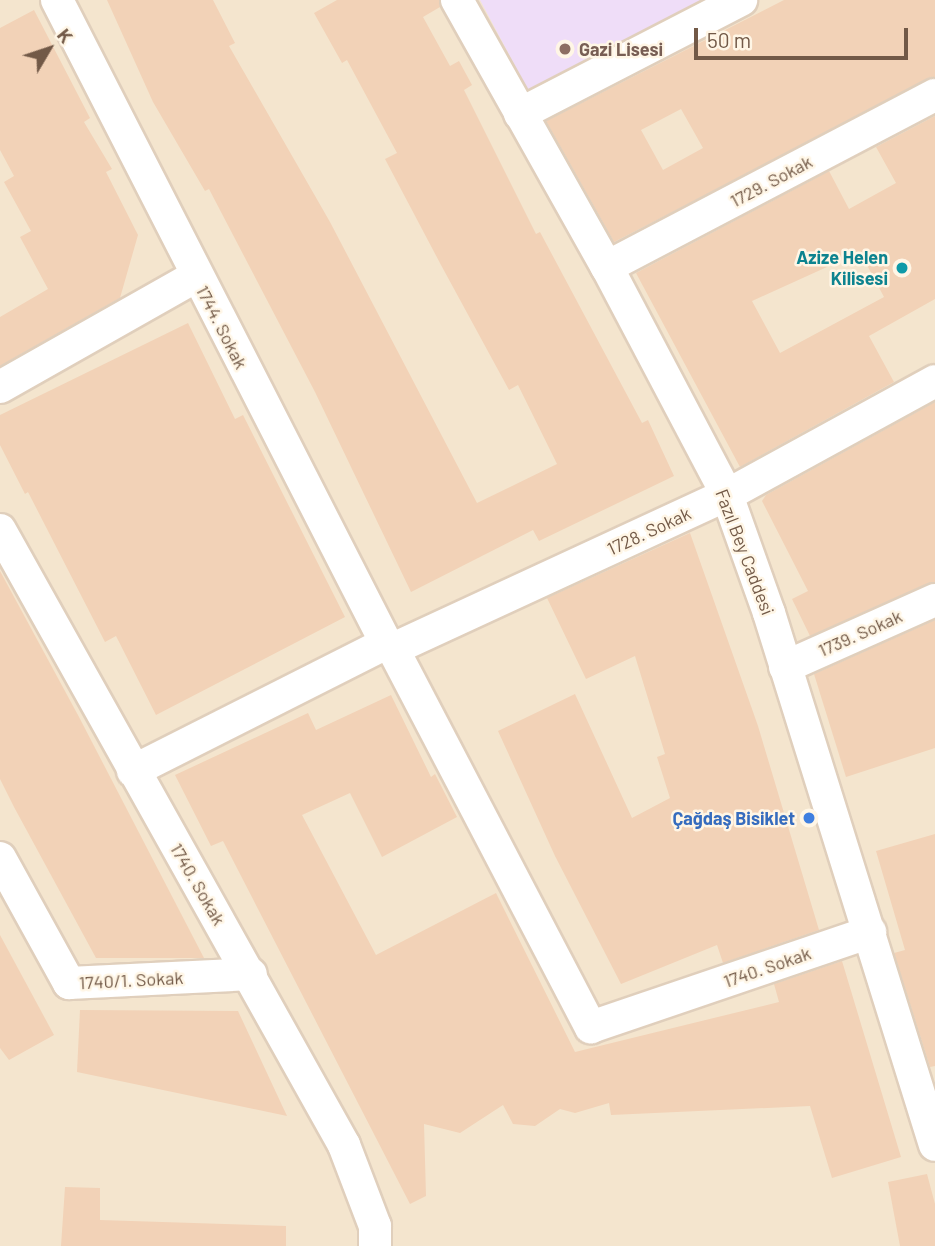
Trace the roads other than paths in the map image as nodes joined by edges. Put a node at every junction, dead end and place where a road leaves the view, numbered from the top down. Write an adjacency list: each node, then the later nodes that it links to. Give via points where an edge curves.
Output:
1 (57, 0): 7 (street, 1744. Sokak)
2 (457, 0): 5 (street, Fazıl Bey Caddesi)
3 (741, 0): 5 (street)
4 (935, 95): 6 (street, 1729. Sokak)
5 (520, 114): 6 (street, Fazıl Bey Caddesi)
6 (607, 267): 10 (street, Fazıl Bey Caddesi)
7 (196, 276): 9 (street); 13 (street, 1744. Sokak)
8 (935, 381): 10 (street, 1728. Sokak)
9 (0, 387)
10 (727, 495): 13 (street, 1728. Sokak); 14 (street, Fazıl Bey Caddesi)
11 (0, 530): 15 (street, 1740. Sokak)
12 (935, 600): 14 (street, 1739. Sokak)
13 (390, 646): 15 (street, 1728. Sokak); 17 (street, 1740. Sokak, via 591,1027)
14 (785, 667): 17 (street, Fazıl Bey Caddesi)
15 (133, 771): 18 (street, 1740. Sokak)
16 (0, 858): 18 (street, 1740/1. Sokak, via 69,983)
17 (870, 932): 19 (street, Fazıl Bey Caddesi)
18 (251, 974): 20 (street, 1740. Sokak, via 344,1145 375,1226)
19 (935, 1146)
20 (375, 1246)

